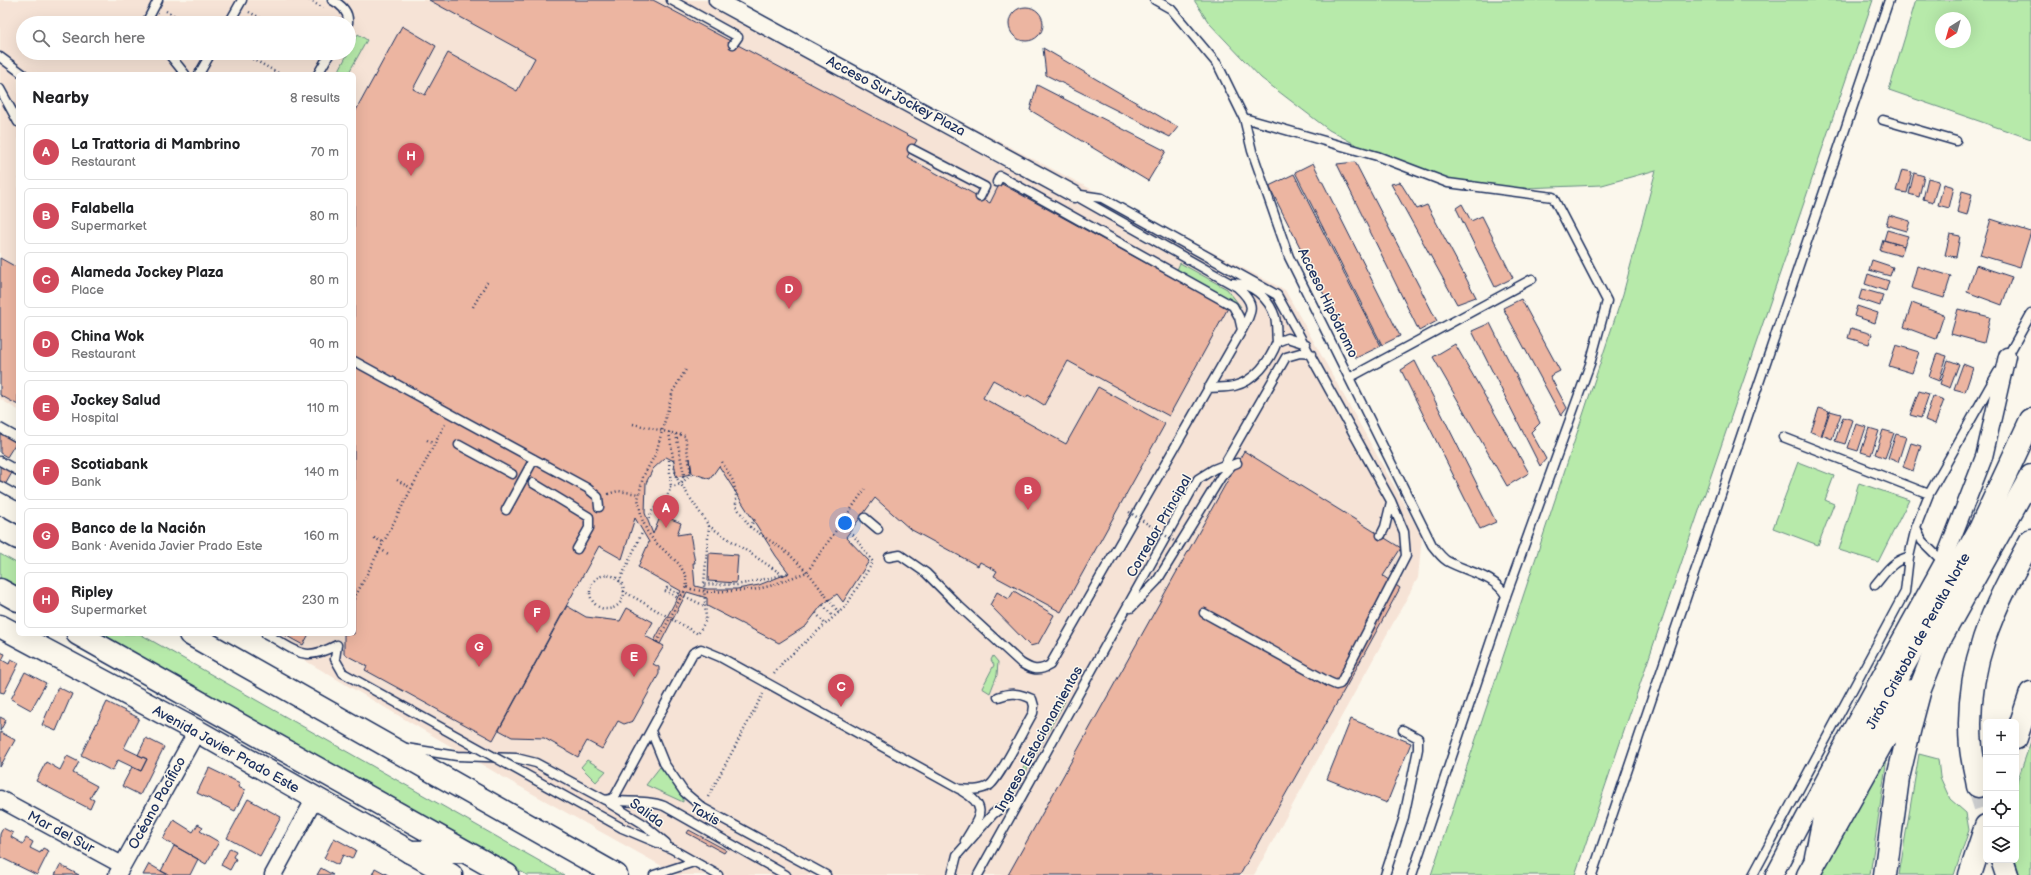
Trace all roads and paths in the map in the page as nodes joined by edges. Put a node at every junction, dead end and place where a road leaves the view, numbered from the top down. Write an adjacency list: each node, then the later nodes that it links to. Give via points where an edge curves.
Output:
1 (242, 0): 12 (lane)
2 (332, 0): 13 (lane, via 341,5)
3 (671, 0): 14 (lane, via 738,37)
4 (717, 0): 32 (street, Acceso Sur Jockey Plaza)
5 (1155, 0): 9 (lane, Acceso Hipódromo)
6 (1168, 0): 9 (lane)
7 (1889, 0): 173 (lane)
8 (157, 2): 10 (lane); 11 (path)
9 (1171, 9): 27 (lane, Acceso Hipódromo, via 1218,65)
10 (150, 16)
11 (178, 16)
12 (233, 16)
13 (347, 16)
14 (733, 44)
15 (0, 57): 20 (lane)
16 (174, 60): 21 (lane)
17 (207, 60): 22 (lane)
18 (255, 60): 23 (path)
19 (326, 60): 24 (lane)
20 (20, 72)
21 (183, 72)
22 (200, 72)
23 (276, 72)
24 (319, 72)
25 (0, 89): 26 (lane)
26 (16, 118)
27 (1244, 118): 46 (lane, Acceso Hipódromo, via 1252,151 1289,257); 117 (lane, via 1377,156 1448,183 1553,197 1607,301 1590,364)
28 (1883, 120): 29 (lane)
29 (1956, 141)
30 (912, 149): 33 (lane, via 985,187)
31 (997, 182): 39 (lane, via 1000,176 1233,306)
32 (1074, 194): 36 (lane); 41 (lane, via 1102,198 1277,295)
33 (980, 198)
34 (1532, 279): 46 (lane)
35 (487, 282): 37 (path)
36 (1230, 284): 39 (lane, via 1247,296 1252,306 1251,315); 40 (lane, via 1241,283 1265,297 1276,317)
37 (473, 307)
38 (2031, 314): 43 (lane)
39 (1242, 330): 47 (lane)
40 (1277, 342): 41 (lane, via 1287,338); 47 (lane, via 1271,358 1252,377 1235,386)
41 (1306, 344): 42 (lane)
42 (1313, 356): 79 (lane); 125 (lane, Corredor Principal, via 1300,353 1286,357 1224,465 1198,479)
43 (2007, 356): 76 (lane); 104 (street, via 1984,457)
44 (356, 362): 60 (lane)
45 (687, 368): 52 (path, via 673,391)
46 (1349, 378): 117 (lane, Acceso Hipódromo, via 1432,545 1446,561 1474,572 1501,587)
47 (1208, 388): 102 (lane, via 1050,665 1043,669 1032,670 1021,664 926,573 900,555)
48 (448, 417): 58 (path)
49 (2031, 420): 159 (main road, Jirón Cristobal de Peralta Norte, via 1981,527 1856,751 1824,818)
50 (633, 424): 52 (path)
51 (0, 428): 55 (lane)
52 (662, 431): 53 (path); 75 (path, via 656,453 643,477)
53 (668, 432): 54 (path); 70 (path, via 676,477)
54 (676, 434): 70 (path, via 684,475); 70 (path, via 684,436 691,474)
55 (16, 437)
56 (1783, 437): 76 (lane)
57 (427, 440): 58 (path)
58 (434, 444): 73 (path)
59 (459, 445): 66 (lane)
60 (534, 459): 78 (lane, via 587,488); 81 (lane)
61 (669, 460): 72 (path)
62 (0, 461): 65 (lane)
63 (722, 462): 87 (path, via 733,481 736,506)
64 (1237, 463): 125 (lane, via 1221,477 1157,581)
65 (16, 470)
66 (512, 474)
67 (2031, 476): 134 (main road)
68 (397, 480): 73 (path)
69 (533, 483): 100 (lane, via 589,516 589,528)
70 (681, 484): 72 (path); 86 (path)
71 (0, 486): 77 (lane)
72 (671, 487): 85 (path, via 664,503 653,509)
73 (411, 488): 97 (path)
74 (865, 490): 106 (path)
75 (638, 494): 78 (path, via 618,491); 113 (path, via 642,519 647,531 679,564 686,576)
76 (1929, 494): 88 (lane)
77 (16, 495)
78 (598, 497): 80 (lane)
79 (1392, 501): 93 (lane, via 1386,527); 124 (lane, via 1404,532 1406,556 1340,684 1329,682)
80 (599, 507)
81 (506, 510)
82 (1129, 512): 98 (path, bridge)
83 (755, 518): 87 (path)
84 (865, 518): 90 (lane)
85 (648, 520)
86 (709, 526): 107 (path); 111 (path)
87 (750, 527): 106 (path, via 788,553)
88 (1916, 527): 103 (lane); 104 (lane, via 1922,541)
89 (0, 528): 94 (main road)
90 (878, 529)
91 (851, 532): 123 (path, via 873,562)
92 (642, 534): 110 (path)
93 (1381, 536)
94 (16, 537)
95 (374, 538): 97 (path)
96 (2031, 540): 144 (main road, via 1988,624 1975,667 1970,706 1971,748)
97 (383, 542): 99 (path)
98 (1185, 548)
99 (380, 549): 101 (path); 116 (path)
100 (577, 549)
101 (390, 555)
102 (889, 557)
103 (1909, 557): 112 (lane, via 1893,564); 174 (lane, via 1905,592)
104 (1943, 562): 175 (street)
105 (788, 572): 107 (path)
106 (807, 572): 108 (path); 123 (path)
107 (783, 575): 111 (path, via 737,585)
108 (799, 575): 109 (path); 113 (path, bridge, via 753,590 707,592)
109 (803, 579)
110 (619, 582): 115 (path); 115 (path, via 610,576 596,580 590,589 592,600 600,608 612,608 620,602)
111 (704, 584): 121 (path)
112 (1876, 584)
113 (687, 587): 119 (path, bridge)
114 (0, 590): 118 (main road)
115 (624, 591): 121 (path, via 698,634 706,620)
116 (356, 595)
117 (1506, 596): 172 (lane)
118 (16, 599)
119 (680, 599): 121 (path, via 665,591 667,588); 135 (path, bridge)
120 (823, 605): 126 (path)
121 (705, 606)
122 (816, 613): 127 (path)
123 (839, 613): 126 (path)
124 (1204, 613)
125 (1123, 615): 149 (lane, Ingreso Estacionamientos)
126 (833, 617): 127 (path)
127 (825, 624): 136 (path, via 783,662)
128 (0, 626): 129 (main road, Avenida Javier Prado Este)
129 (16, 635)
130 (19, 636): 141 (main road, Avenida Javier Prado Este)
131 (82, 636): 153 (main road, Avenida Javier Prado Este)
132 (194, 636): 143 (main road)
133 (270, 636): 152 (lane, bridge, via 304,655 337,645 335,659 343,673 622,828)
134 (1938, 641): 159 (main road); 176 (main road, via 1920,689 1904,750)
135 (657, 642)
136 (769, 684): 142 (lane, via 706,649 697,650 692,653); 145 (lane); 150 (path)
137 (2031, 694): 139 (main road)
138 (998, 698): 145 (lane, via 1007,694 1032,699 1033,713 998,776 990,785 975,789)
139 (2019, 729)
140 (1403, 730): 171 (lane, via 1418,738 1418,749 1404,817)
141 (196, 731): 146 (main road, Avenida Javier Prado Este); 158 (street, Océano Pacífico)
142 (651, 731): 148 (lane, via 615,796); 150 (lane, via 664,763 684,792)
143 (390, 746): 148 (lane, via 457,756 516,758 536,763); 163 (main road)
144 (1978, 786)
145 (959, 789): 155 (lane, via 975,798 980,814)
146 (315, 798): 154 (main road, Avenida Javier Prado Este); 160 (street)
147 (0, 799): 158 (street, Mar del Sur)
148 (605, 800): 152 (lane, Salida, via 642,824); 166 (lane, Taxis, via 624,803 653,802 664,806)
149 (1019, 800): 155 (lane, via 993,814); 170 (lane, Ingreso Estacionamientos)
150 (703, 808): 167 (lane)
151 (1986, 827): 177 (main road)
152 (672, 849): 156 (lane)
153 (464, 851): 154 (main road); 162 (main road, Avenida Javier Prado Este)
154 (410, 852): 161 (main road, Avenida Javier Prado Este)
155 (957, 855): 168 (lane); 169 (lane)
156 (694, 862): 164 (lane); 165 (lane)
157 (2003, 863): 178 (main road)
158 (120, 870)
159 (1812, 870)
160 (272, 875)
161 (451, 875)
162 (507, 875)
163 (616, 875)
164 (654, 875)
165 (718, 875)
166 (786, 875)
167 (826, 875)
168 (946, 875)
169 (952, 875)
170 (978, 875)
171 (1385, 875)
172 (1412, 875)
173 (1592, 875)
174 (1753, 875)
175 (1774, 875)
176 (1885, 875)
177 (1970, 875)
178 (2007, 875)

